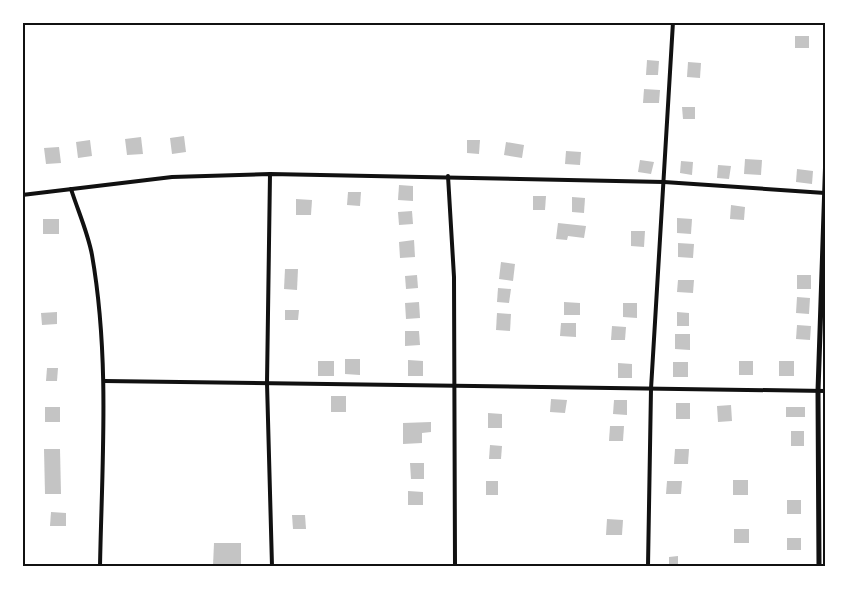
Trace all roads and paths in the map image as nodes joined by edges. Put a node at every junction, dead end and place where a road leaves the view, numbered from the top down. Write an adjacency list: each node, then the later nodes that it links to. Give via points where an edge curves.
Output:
1 (673, 22): 5 (street)
2 (825, 153): 7 (street)
3 (270, 174): 4 (street); 6 (street, via 172,177); 10 (street)
4 (448, 176): 5 (street); 11 (street, via 454,278)
5 (664, 182): 7 (street); 12 (street)
6 (71, 189): 8 (street); 9 (street, via 91,254)
7 (825, 193): 13 (street)
8 (22, 195)
9 (104, 381): 10 (street); 15 (street)
10 (267, 383): 11 (street); 16 (street)
11 (453, 386): 12 (street); 17 (street)
12 (651, 389): 13 (street); 18 (street)
13 (818, 391): 14 (street); 19 (street)
14 (825, 391)
15 (100, 567)
16 (272, 567)
17 (455, 567)
18 (648, 567)
19 (819, 567)

